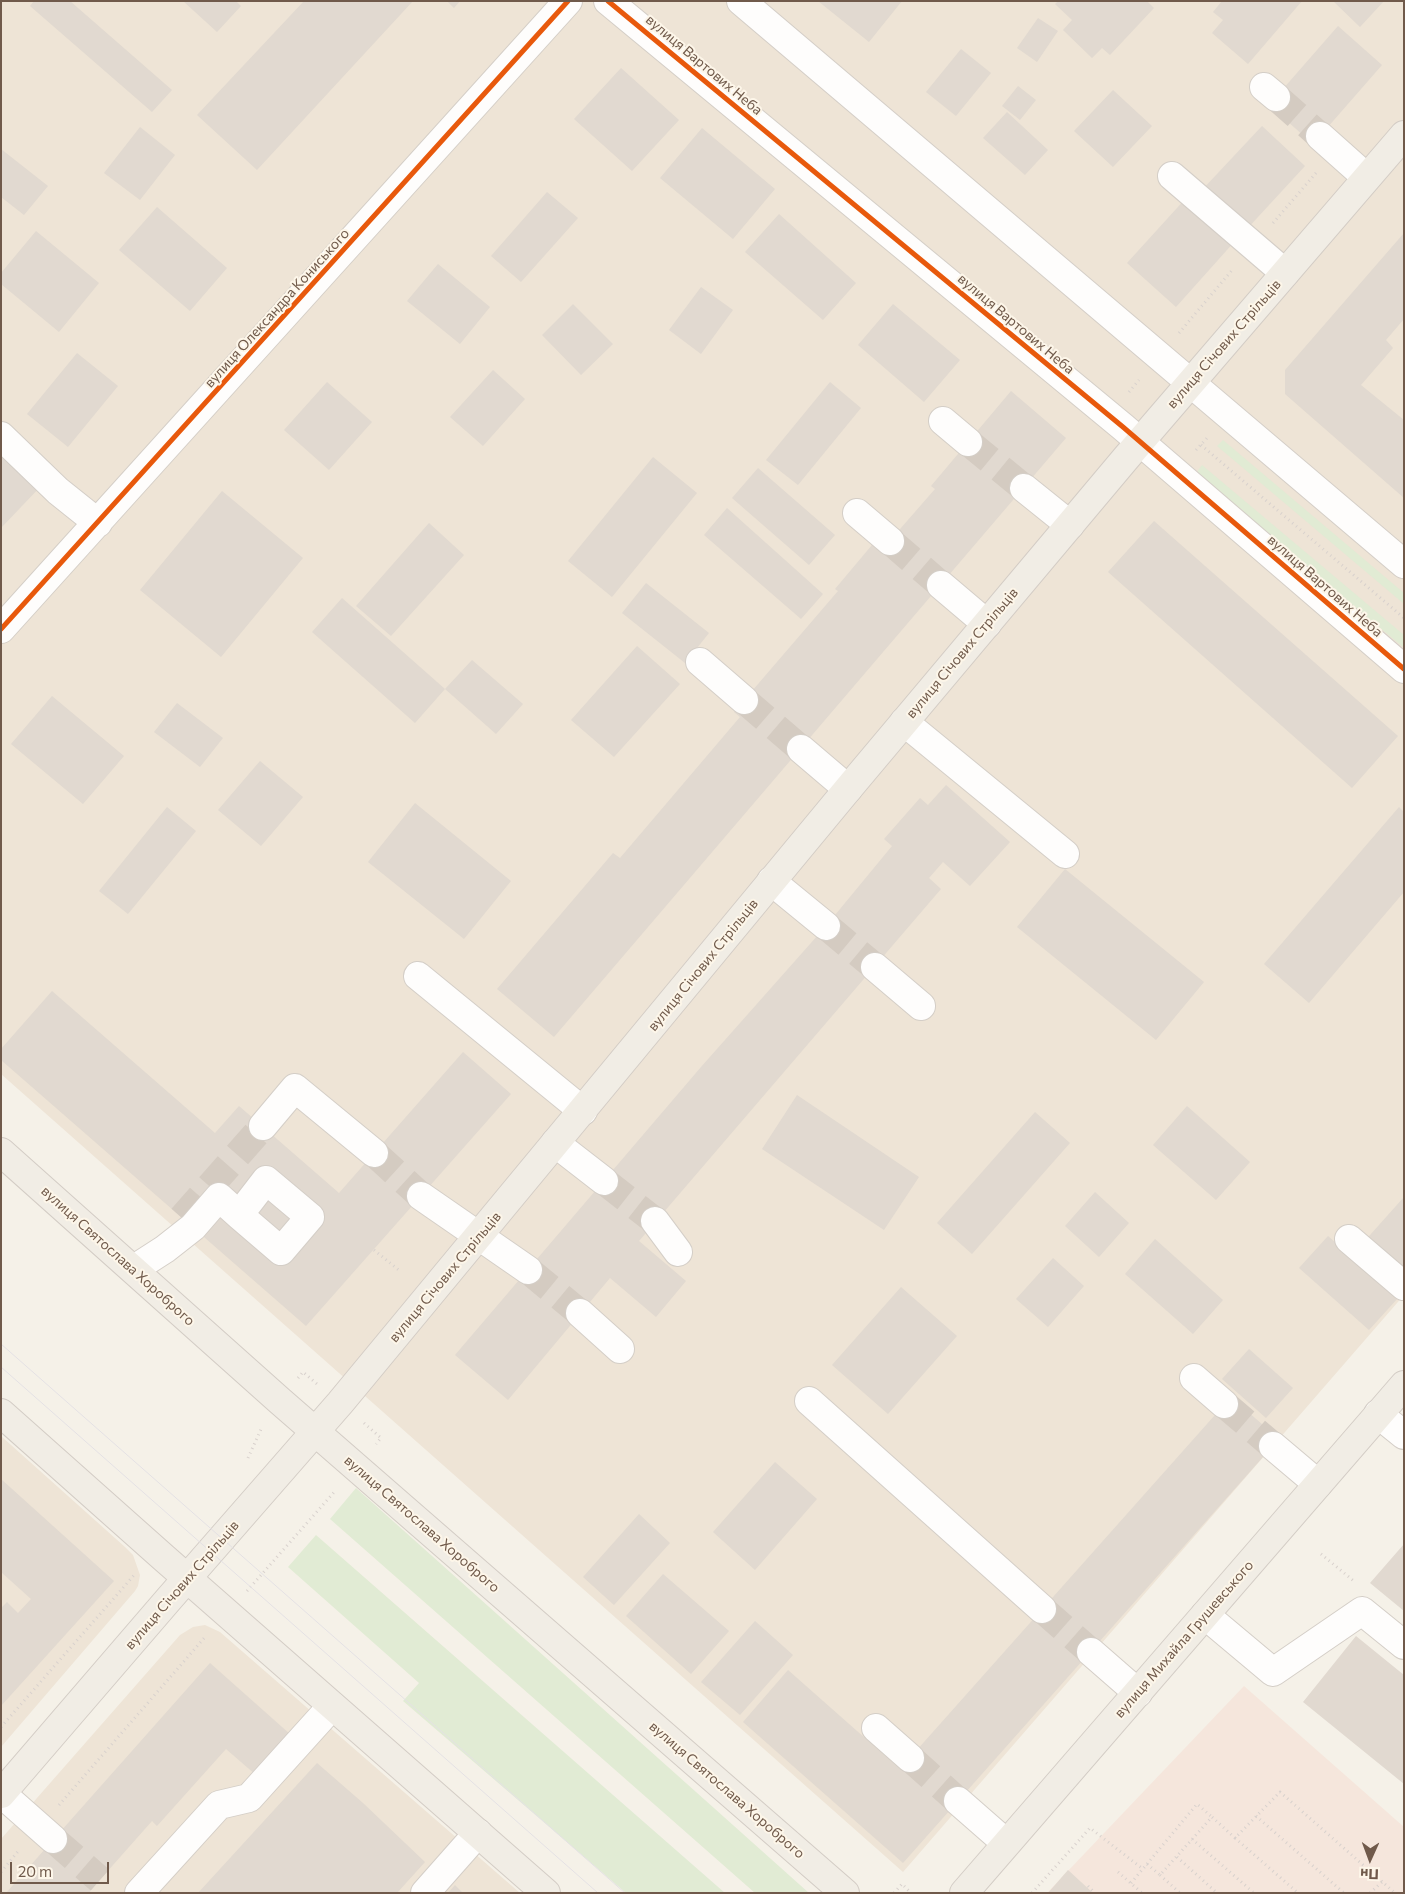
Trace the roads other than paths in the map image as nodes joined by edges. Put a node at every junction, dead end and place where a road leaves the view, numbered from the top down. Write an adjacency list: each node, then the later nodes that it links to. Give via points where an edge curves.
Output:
1 (568, 1): 16 (street, вулиця Олександра Кониського)
2 (608, 1): 13 (street, вулиця Вартових Неба)
3 (741, 1): 9 (street)
4 (1404, 135): 7 (main road, вулиця Січових Стрільців)
5 (1320, 136): 7 (street)
6 (1172, 176): 8 (street)
7 (1366, 177): 8 (main road, вулиця Січових Стрільців)
8 (1285, 273): 9 (main road, вулиця Січових Стрільців)
9 (1190, 382): 13 (main road, вулиця Січових Стрільців); 19 (street)
10 (943, 422): 12 (street)
11 (1, 436): 16 (street, via 58,491)
12 (968, 442)
13 (1140, 442): 17 (main road, вулиця Січових Стрільців); 24 (street, вулиця Вартових Неба)
14 (1024, 488): 17 (street)
15 (857, 513): 18 (street)
16 (98, 523): 22 (street, вулиця Олександра Кониського)
17 (1070, 525): 21 (main road, вулиця Січових Стрільців)
18 (890, 541)
19 (1404, 564)
20 (941, 585): 21 (street)
21 (987, 624): 26 (main road, вулиця Січових Стрільців)
22 (1, 629)
23 (700, 662): 25 (street)
24 (1404, 669)
25 (744, 700)
26 (904, 722): 28 (main road, вулиця Січових Стрільців); 29 (street)
27 (801, 749): 28 (street)
28 (848, 789): 30 (main road, вулиця Січових Стрільців)
29 (1065, 854)
30 (771, 881): 31 (street); 35 (main road, вулиця Січових Стрільців)
31 (826, 926)
32 (875, 967): 34 (street)
33 (418, 976): 35 (street)
34 (920, 1006)
35 (583, 1110): 37 (main road, вулиця Січових Стрільців)
36 (263, 1126): 39 (street, via 295,1088)
37 (556, 1143): 40 (street); 45 (main road, вулиця Січових Стрільців)
38 (1, 1152): 48 (main road, вулиця Святослава Хороброго)
39 (374, 1153)
40 (604, 1181)
41 (421, 1196): 45 (street)
42 (239, 1215): 48 (street, via 218,1197 193,1227)
43 (182, 1218): 48 (street)
44 (655, 1221): 47 (street)
45 (479, 1236): 49 (street); 59 (main road, вулиця Січових Стрільців)
46 (1350, 1239): 50 (street)
47 (678, 1252)
48 (134, 1269): 59 (main road, вулиця Святослава Хороброго)
49 (528, 1270)
50 (1404, 1286)
51 (580, 1313): 52 (street)
52 (620, 1349)
53 (1194, 1378): 56 (street)
54 (1404, 1385): 58 (main road, вулиця Михайла Грушевського)
55 (810, 1400): 64 (street)
56 (1224, 1404)
57 (1, 1413): 63 (main road)
58 (1378, 1414): 60 (street); 62 (main road, вулиця Михайла Грушевського)
59 (315, 1432): 63 (main road, вулиця Січових Стрільців); 80 (main road, вулиця Святослава Хороброго)
60 (1404, 1435)
61 (1273, 1446): 62 (street)
62 (1318, 1484): 65 (main road, вулиця Михайла Грушевського)
63 (187, 1578): 69 (main road); 72 (main road, вулиця Січових Стрільців)
64 (1042, 1609)
65 (1205, 1615): 66 (street, via 1273,1672 1362,1611); 68 (main road, вулиця Михайла Грушевського)
66 (1404, 1645)
67 (1091, 1652): 68 (street)
68 (1138, 1693): 76 (main road, вулиця Михайла Грушевського)
69 (332, 1706): 74 (main road); 77 (street, via 249,1798 218,1805)
70 (876, 1728): 71 (street)
71 (910, 1758)
72 (1, 1794): 75 (street)
73 (958, 1801): 76 (street)
74 (478, 1833): 78 (street); 79 (main road)
75 (54, 1839)
76 (1006, 1843): 81 (main road, вулиця Михайла Грушевського)
77 (139, 1893)
78 (425, 1893)
79 (546, 1893)
80 (845, 1893)
81 (964, 1893)

